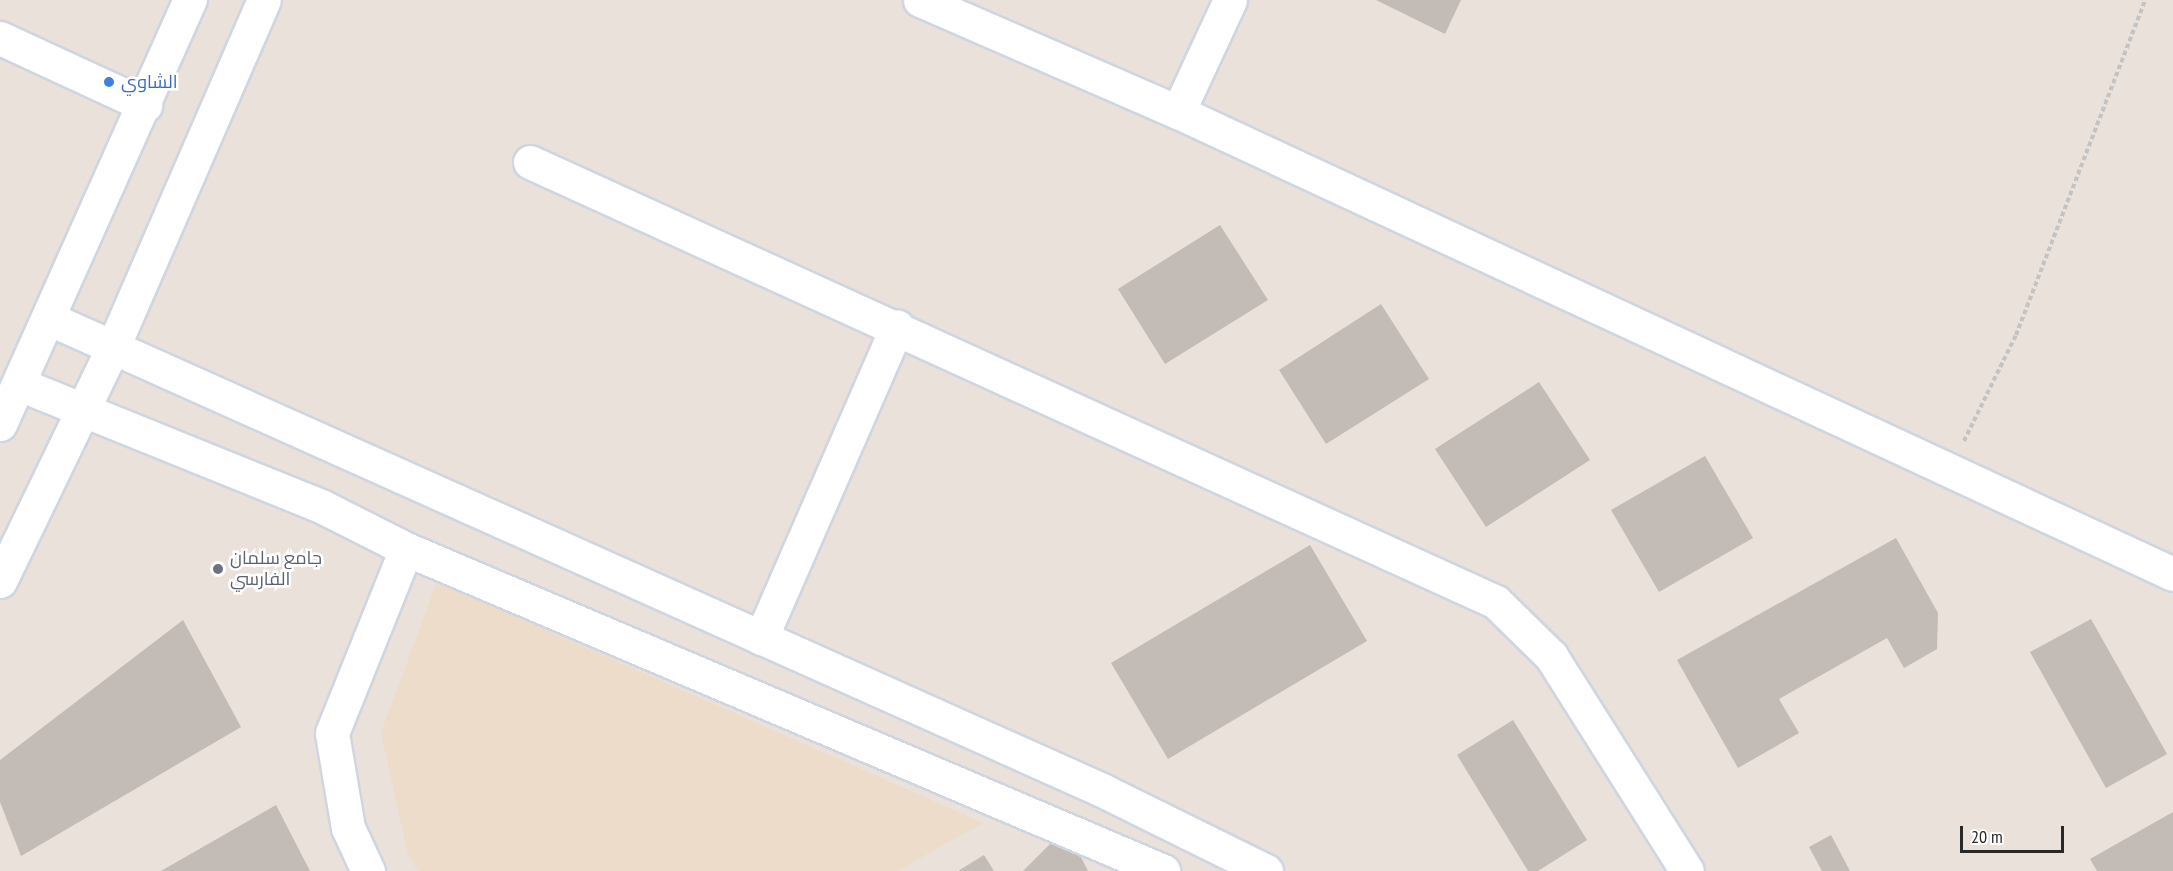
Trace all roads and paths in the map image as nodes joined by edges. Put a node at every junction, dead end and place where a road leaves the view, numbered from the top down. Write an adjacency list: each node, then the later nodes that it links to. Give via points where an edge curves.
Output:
1 (190, 0): 7 (street)
2 (264, 0): 12 (street)
3 (920, 0): 8 (street)
4 (1230, 0): 8 (street)
5 (2145, 0): 16 (path, via 2016,335)
6 (0, 38): 7 (street)
7 (145, 105): 10 (street)
8 (1178, 112): 16 (street)
9 (530, 162): 11 (street)
10 (50, 319): 12 (street); 13 (street)
11 (897, 326): 20 (street); 24 (street, via 1496,602 1551,656)
12 (112, 347): 14 (street); 20 (street)
13 (19, 384): 14 (street); 15 (street)
14 (85, 407): 17 (street, via 323,507); 19 (street)
15 (0, 424)
16 (1951, 468): 18 (street)
17 (406, 549): 21 (street, via 332,733 348,828); 22 (street)
18 (2173, 574)
19 (0, 581)
20 (761, 638): 23 (street, via 1102,790)
21 (368, 871)
22 (1162, 871)
23 (1266, 871)
24 (1687, 871)

